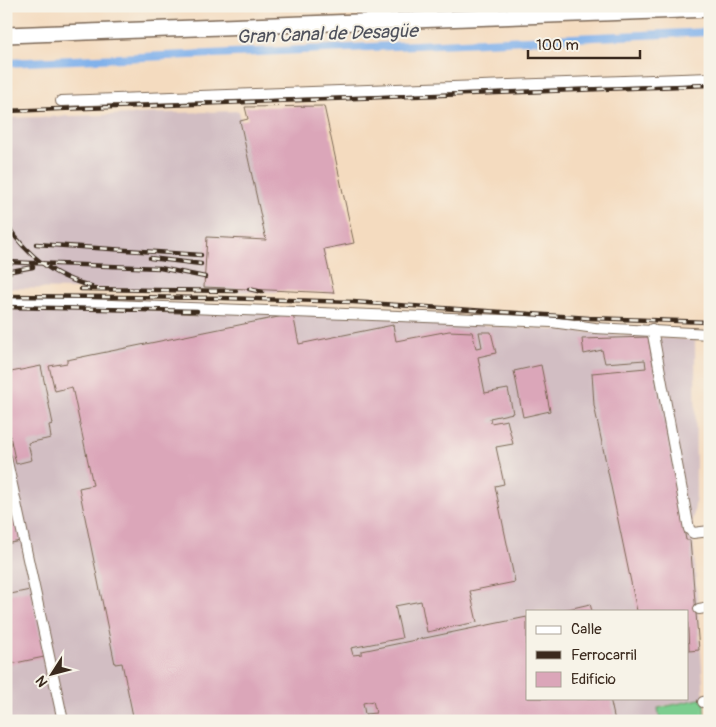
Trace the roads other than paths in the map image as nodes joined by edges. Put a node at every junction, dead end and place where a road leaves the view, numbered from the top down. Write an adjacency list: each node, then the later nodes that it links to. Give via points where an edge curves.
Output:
1 (494, 6): 3 (highway)
2 (710, 8): 4 (highway)
3 (6, 25)
4 (6, 35)
5 (710, 78): 6 (street)
6 (61, 101)
7 (6, 301): 8 (street, via 552,322 596,328)
8 (652, 329): 9 (street); 11 (street, via 692,532)
9 (710, 334)
10 (6, 457): 12 (street)
11 (710, 531)
12 (63, 721)

